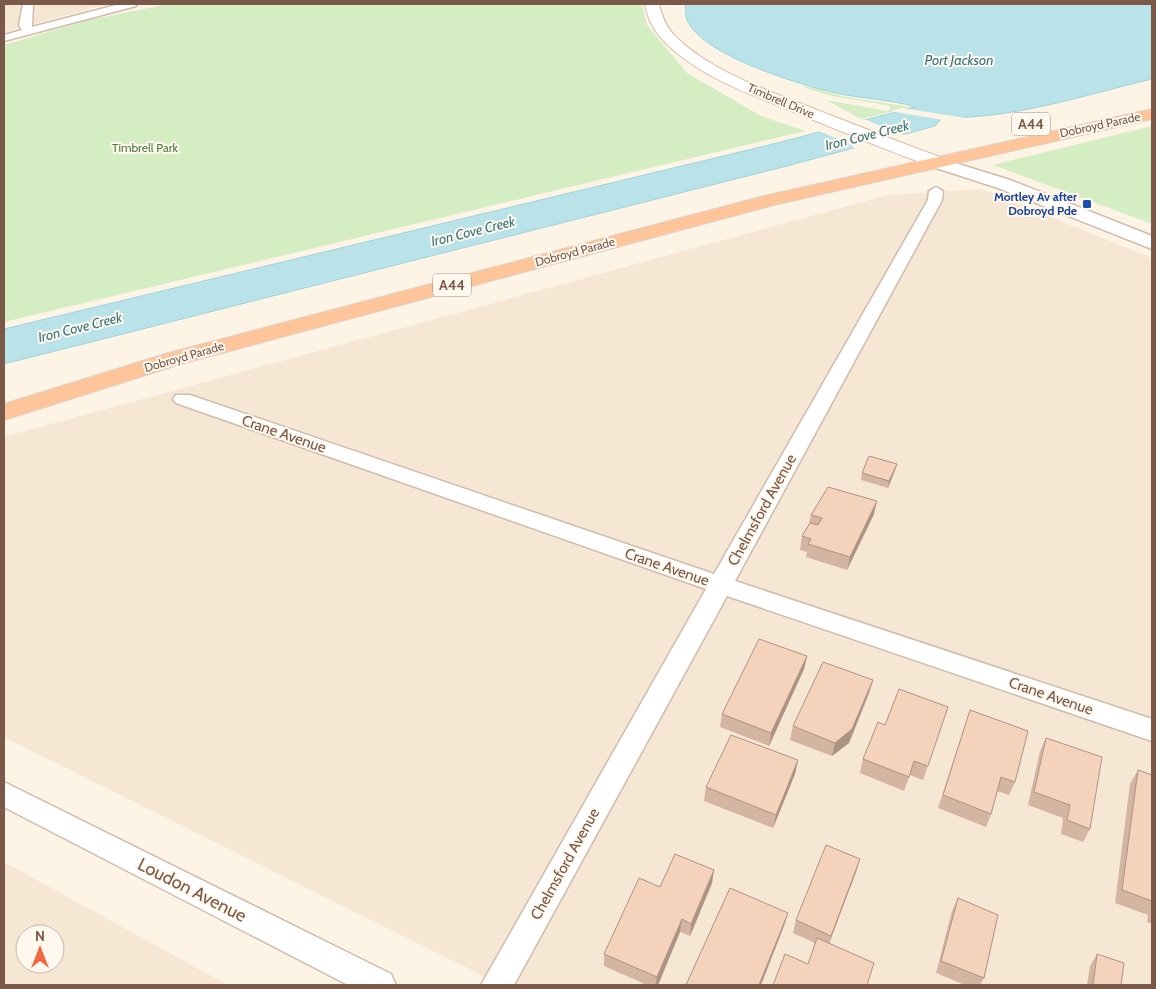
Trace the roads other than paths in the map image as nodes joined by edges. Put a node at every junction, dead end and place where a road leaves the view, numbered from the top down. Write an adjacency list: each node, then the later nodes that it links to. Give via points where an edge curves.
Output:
1 (28, 4): 4 (street, via 25,25)
2 (132, 4): 4 (street)
3 (652, 4): 8 (main road, Timbrell Drive, via 653,15 665,33 701,64 722,76)
4 (28, 31): 5 (street)
5 (4, 38)
6 (1152, 114): 9 (highway, Dobroyd Parade / A44)
7 (1055, 119): 8 (highway, Dobroyd Parade / A44)
8 (899, 148): 9 (main road, Timbrell Drive); 12 (highway, Dobroyd Parade / A44, via 124,356)
9 (939, 163): 11 (street, via 1004,184); 14 (highway, Dobroyd Parade / A44, via 771,200 547,259 172,359)
10 (936, 191): 15 (street, Chelmsford Avenue, via 935,200)
11 (1152, 243)
12 (4, 395)
13 (183, 399): 15 (street, Crane Avenue)
14 (4, 412)
15 (720, 585): 16 (street, Crane Avenue); 19 (street, Chelmsford Avenue)
16 (1152, 730)
17 (4, 794): 18 (street, Loudon Avenue)
18 (380, 985)
19 (497, 985)

